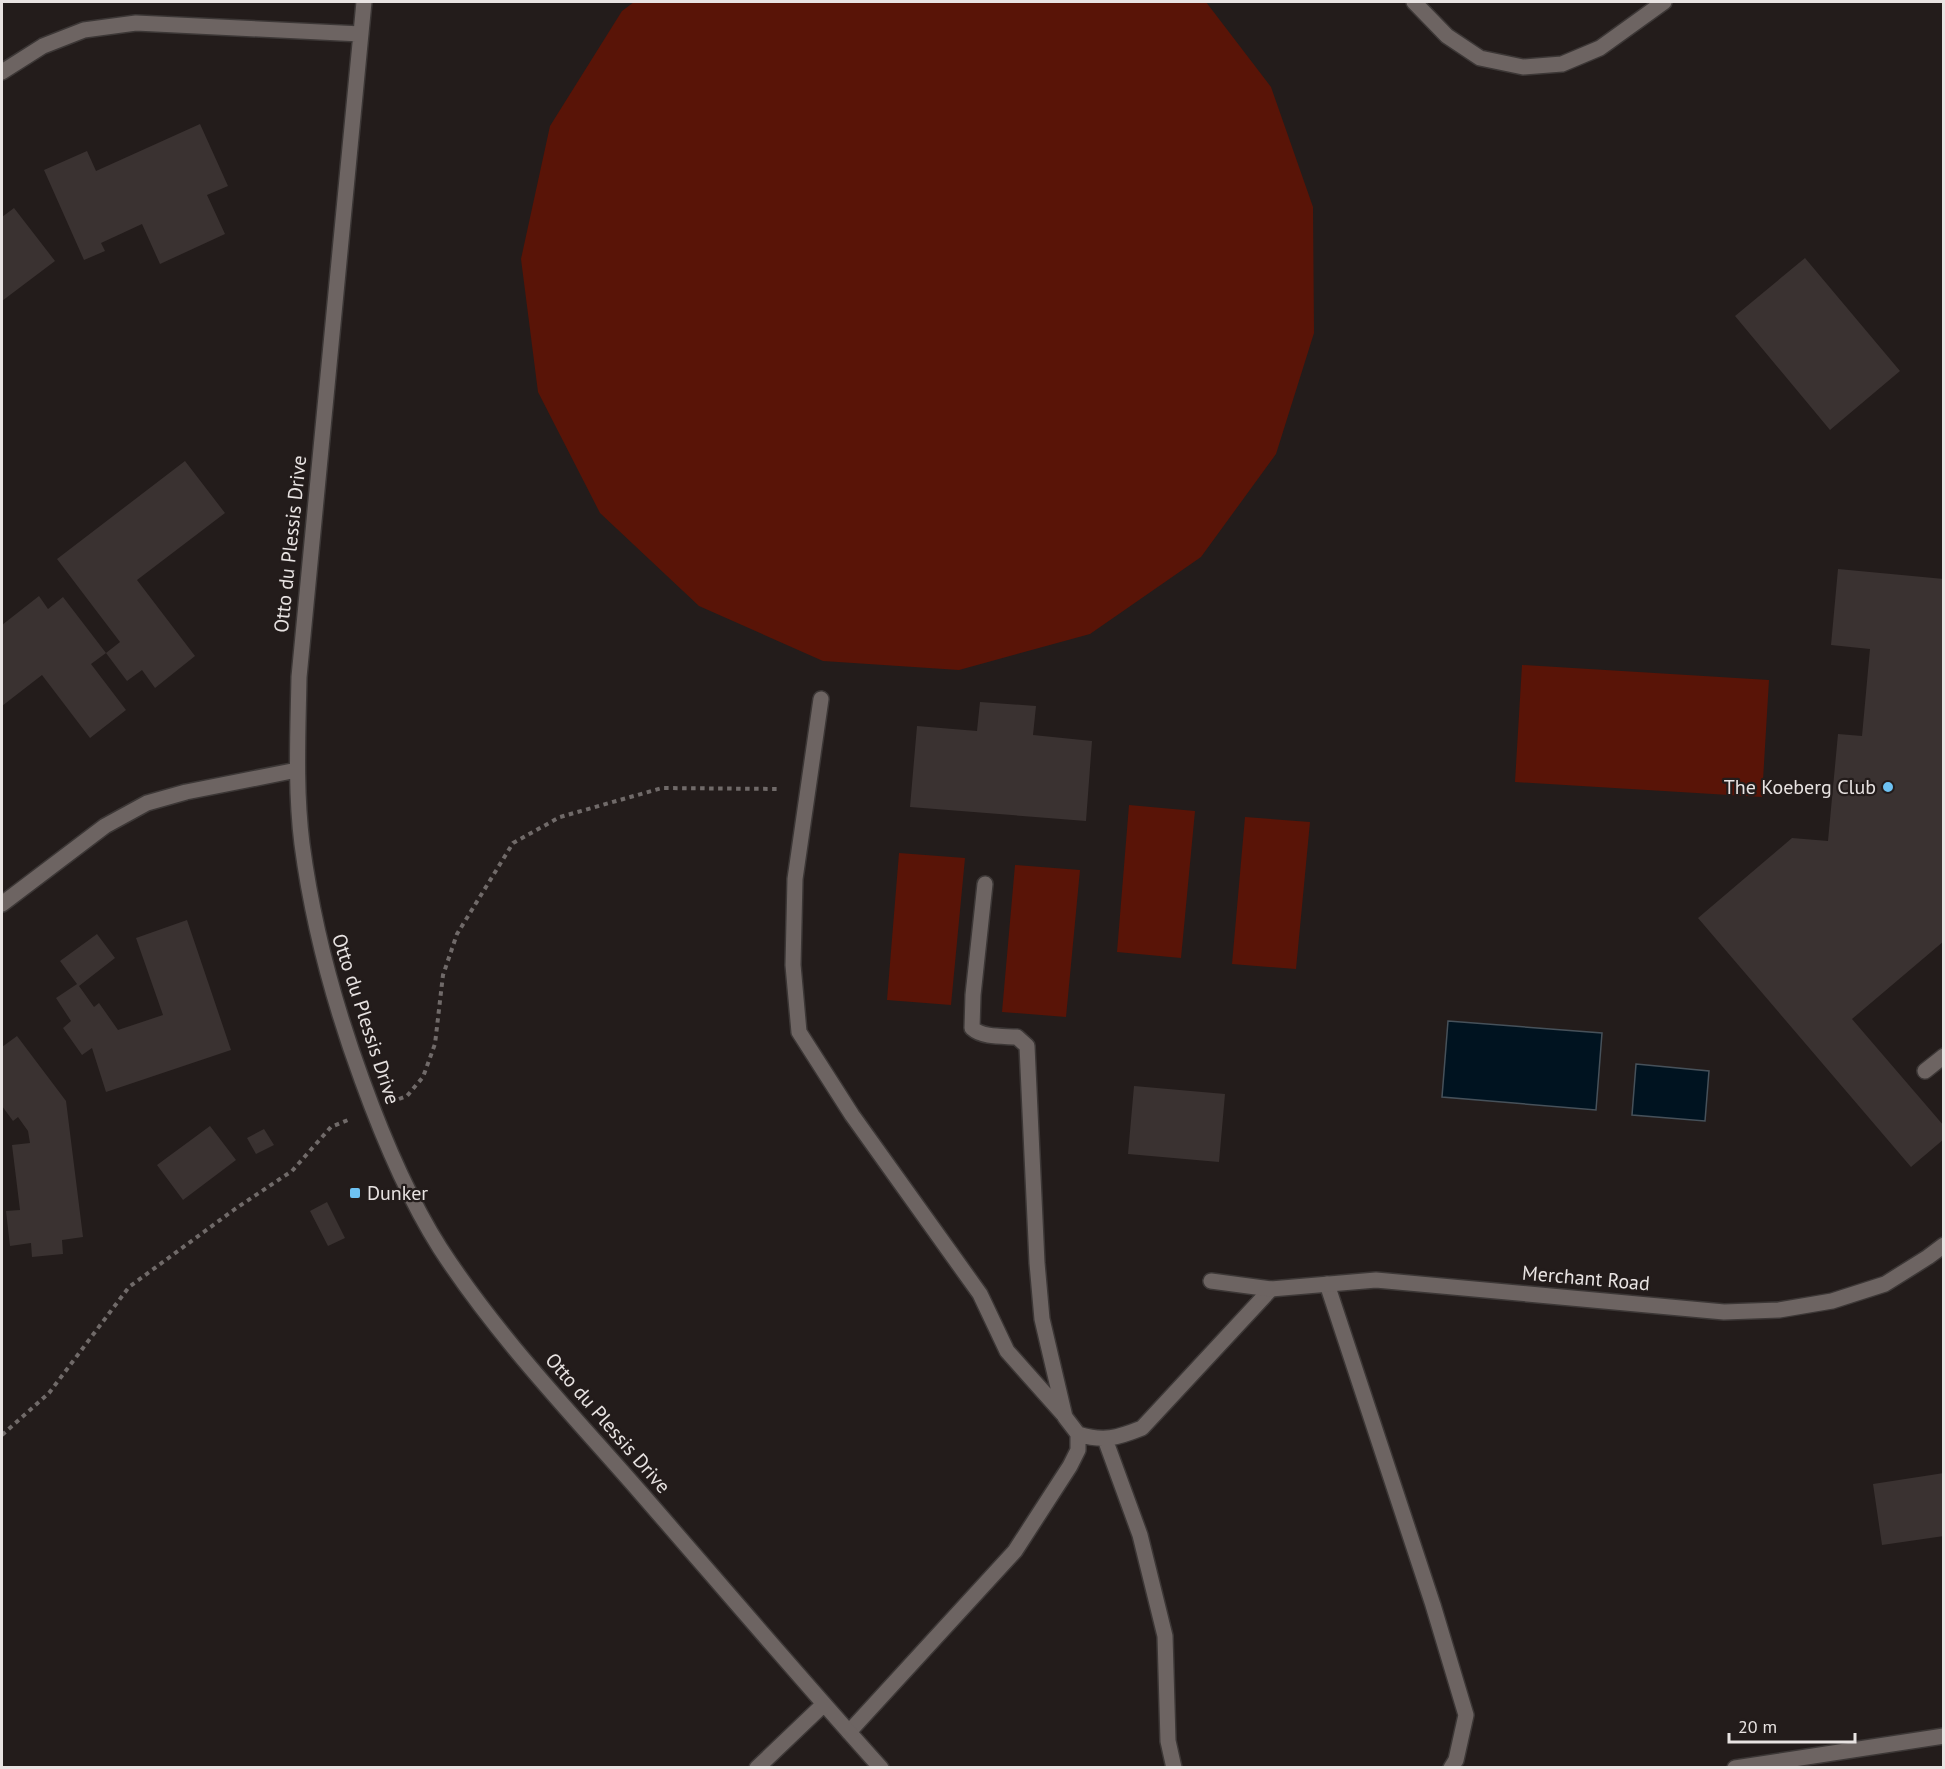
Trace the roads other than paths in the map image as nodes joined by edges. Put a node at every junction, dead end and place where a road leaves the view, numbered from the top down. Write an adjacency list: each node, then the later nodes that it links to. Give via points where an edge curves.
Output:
1 (364, 2): 4 (street, Otto du Plessis Drive)
2 (1414, 2): 3 (street, via 1447,36 1480,58 1523,67 1562,64 1600,48)
3 (1664, 2)
4 (361, 34): 5 (street, via 136,22 84,30 43,46); 7 (street, Otto du Plessis Drive, via 298,676)
5 (2, 72)
6 (821, 699): 16 (street, via 795,879 793,965 799,1032 852,1115 980,1294 1007,1352)
7 (297, 770): 9 (street, via 147,803 105,826); 19 (street, Otto du Plessis Drive, via 314,924 338,1012 396,1167 440,1248 501,1331)
8 (985, 884): 16 (street, via 972,1028 992,1036 1017,1037 1028,1046 1042,1319)
9 (2, 904)
10 (1944, 1056): 11 (street)
11 (1925, 1071)
12 (1944, 1245): 14 (street, Merchant Road, via 1885,1284 1832,1301 1779,1310 1724,1312 1376,1280)
13 (1211, 1281): 15 (street, Merchant Road)
14 (1327, 1284): 15 (street, Merchant Road); 25 (street, via 1466,1715)
15 (1271, 1289): 18 (street, via 1142,1428)
16 (1065, 1417): 17 (street)
17 (1077, 1434): 18 (street); 20 (street, via 1078,1450 1070,1466 1015,1551)
18 (1105, 1439): 24 (street, via 1140,1535 1165,1636 1168,1742)
19 (824, 1704): 20 (street, Otto du Plessis Drive); 22 (street)
20 (849, 1732): 23 (street, Otto du Plessis Drive)
21 (1944, 1736): 26 (street)
22 (757, 1767)
23 (881, 1767)
24 (1174, 1767)
25 (1451, 1767)
26 (1734, 1767)

